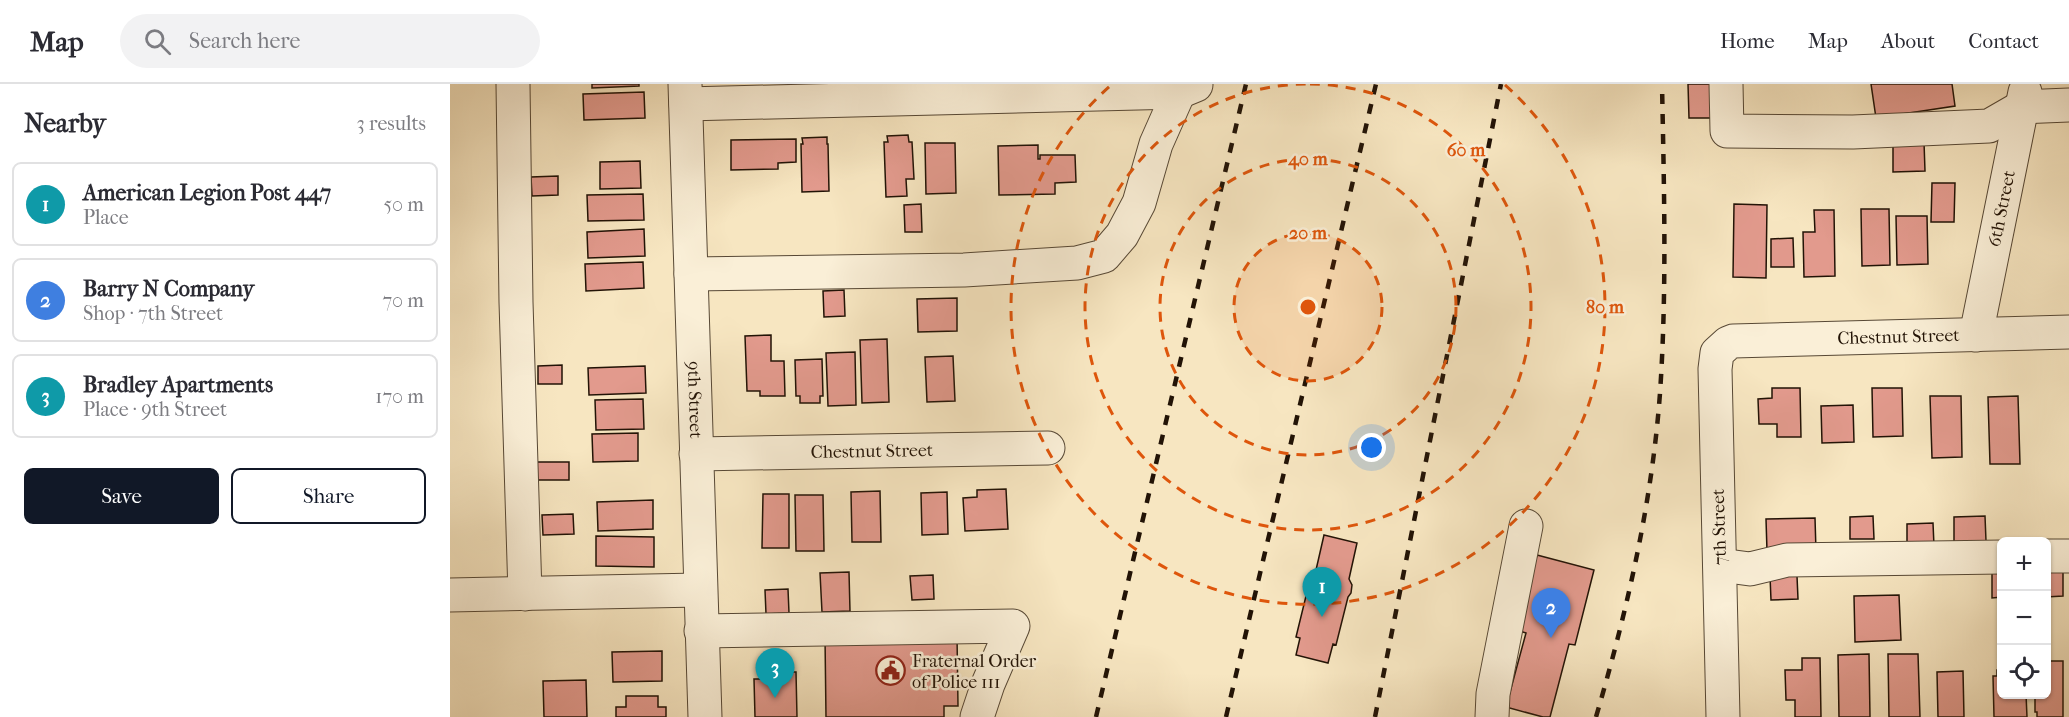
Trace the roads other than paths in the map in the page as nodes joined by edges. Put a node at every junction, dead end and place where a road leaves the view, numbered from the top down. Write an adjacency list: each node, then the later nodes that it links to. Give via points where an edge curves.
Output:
1 (513, 84): 19 (street)
2 (1726, 84): 4 (street, via 1726,131 1853,132 1989,126)
3 (1189, 88): 5 (street); 7 (street, via 1155,144 1139,203 1122,235 1104,256 1077,262 964,270)
4 (2018, 92): 6 (street); 9 (street, 6th Street)
5 (686, 94): 7 (street, 9th Street)
6 (2069, 105)
7 (691, 274): 12 (street, 9th Street)
8 (2069, 332): 9 (street, Chestnut Street)
9 (1977, 335): 10 (street, Chestnut Street)
10 (1728, 343): 17 (street, 7th Street, via 1717,353 1715,369)
11 (1048, 448): 12 (street, Chestnut Street)
12 (696, 454): 18 (street, 9th Street)
13 (1526, 526): 24 (street, via 1493,694)
14 (2051, 556): 15 (street)
15 (2069, 556)
16 (1997, 557): 17 (street, via 1787,560 1750,569)
17 (1720, 565): 25 (street, 7th Street)
18 (699, 590): 19 (street); 21 (street, 9th Street)
19 (525, 594): 20 (street)
20 (450, 595)
21 (701, 631): 22 (street, 9th Street); 23 (street, via 1013,626)
22 (705, 717)
23 (977, 717)
24 (1492, 717)
25 (1723, 717)

